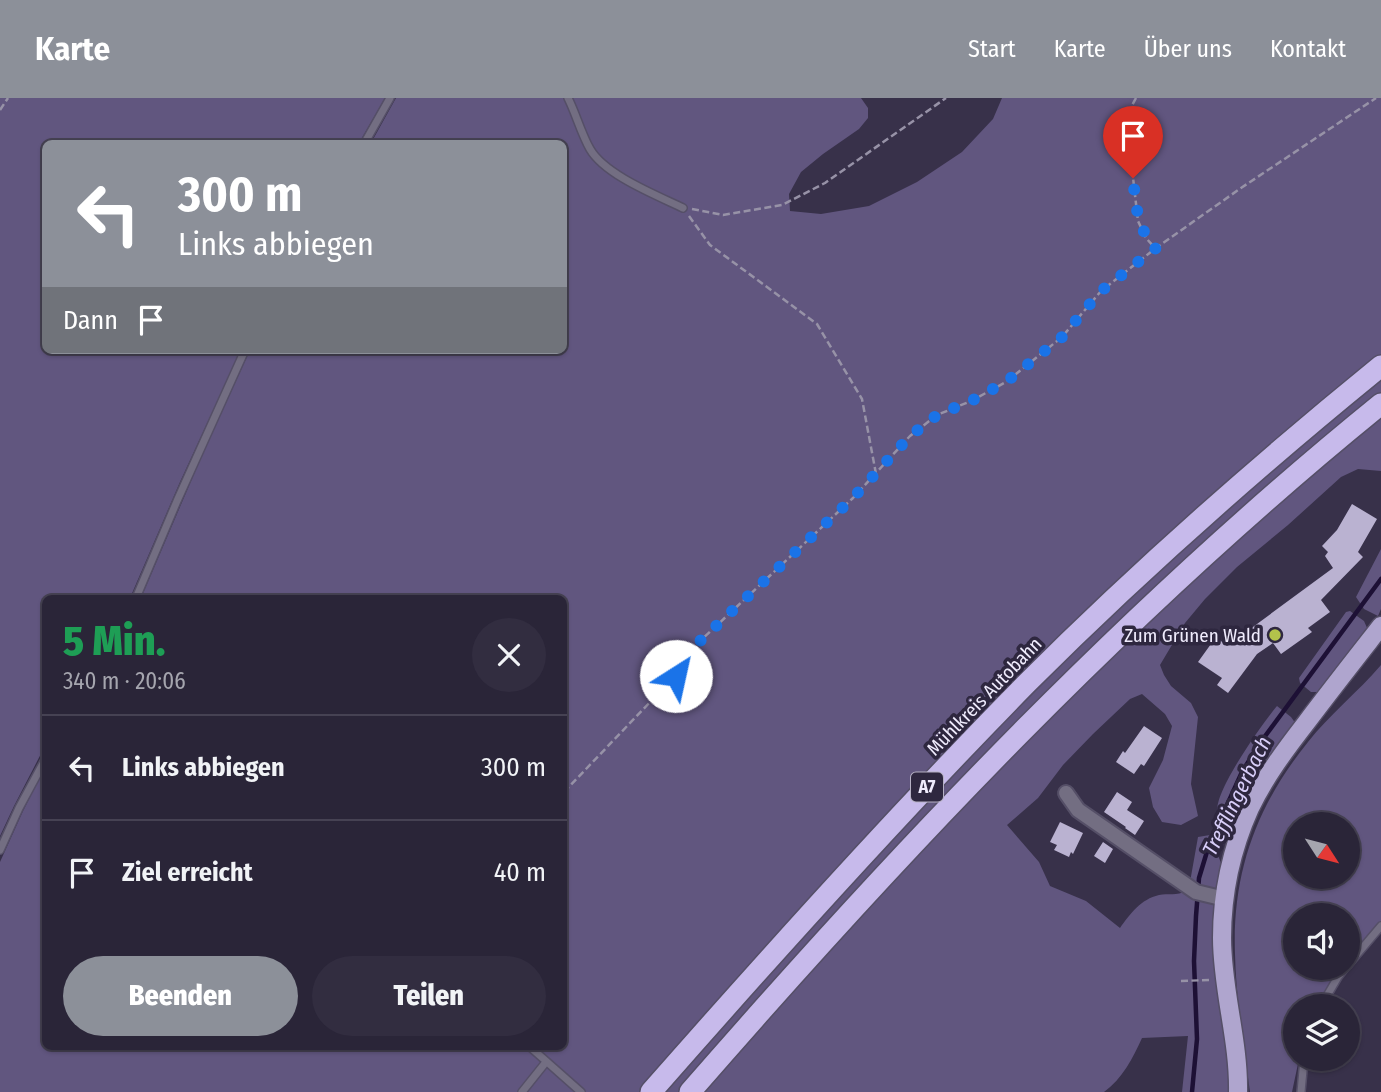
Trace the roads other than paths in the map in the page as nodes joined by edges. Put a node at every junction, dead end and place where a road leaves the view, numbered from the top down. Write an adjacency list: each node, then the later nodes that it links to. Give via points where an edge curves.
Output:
1 (390, 98): 3 (lane)
2 (568, 98): 4 (lane, via 591,151 609,169)
3 (366, 140)
4 (683, 208)
5 (243, 354): 8 (lane)
6 (1381, 366): 21 (highway, Mühlkreis Autobahn / A7, via 1222,500 1027,683 820,902)
7 (1381, 404): 22 (highway, A7, via 1241,521 1115,638 948,808)
8 (137, 595)
9 (1381, 626): 13 (main road, via 1261,786)
10 (42, 765): 12 (lane)
11 (1066, 793): 13 (street, via 1078,810 1196,892)
12 (0, 850)
13 (1219, 897): 23 (main road)
14 (1381, 926): 15 (lane)
15 (1360, 950)
16 (534, 1050): 17 (lane)
17 (547, 1062): 19 (lane); 20 (lane)
18 (1303, 1071): 24 (lane)
19 (579, 1090)
20 (522, 1092)
21 (651, 1092)
22 (690, 1092)
23 (1238, 1092)
24 (1301, 1092)

